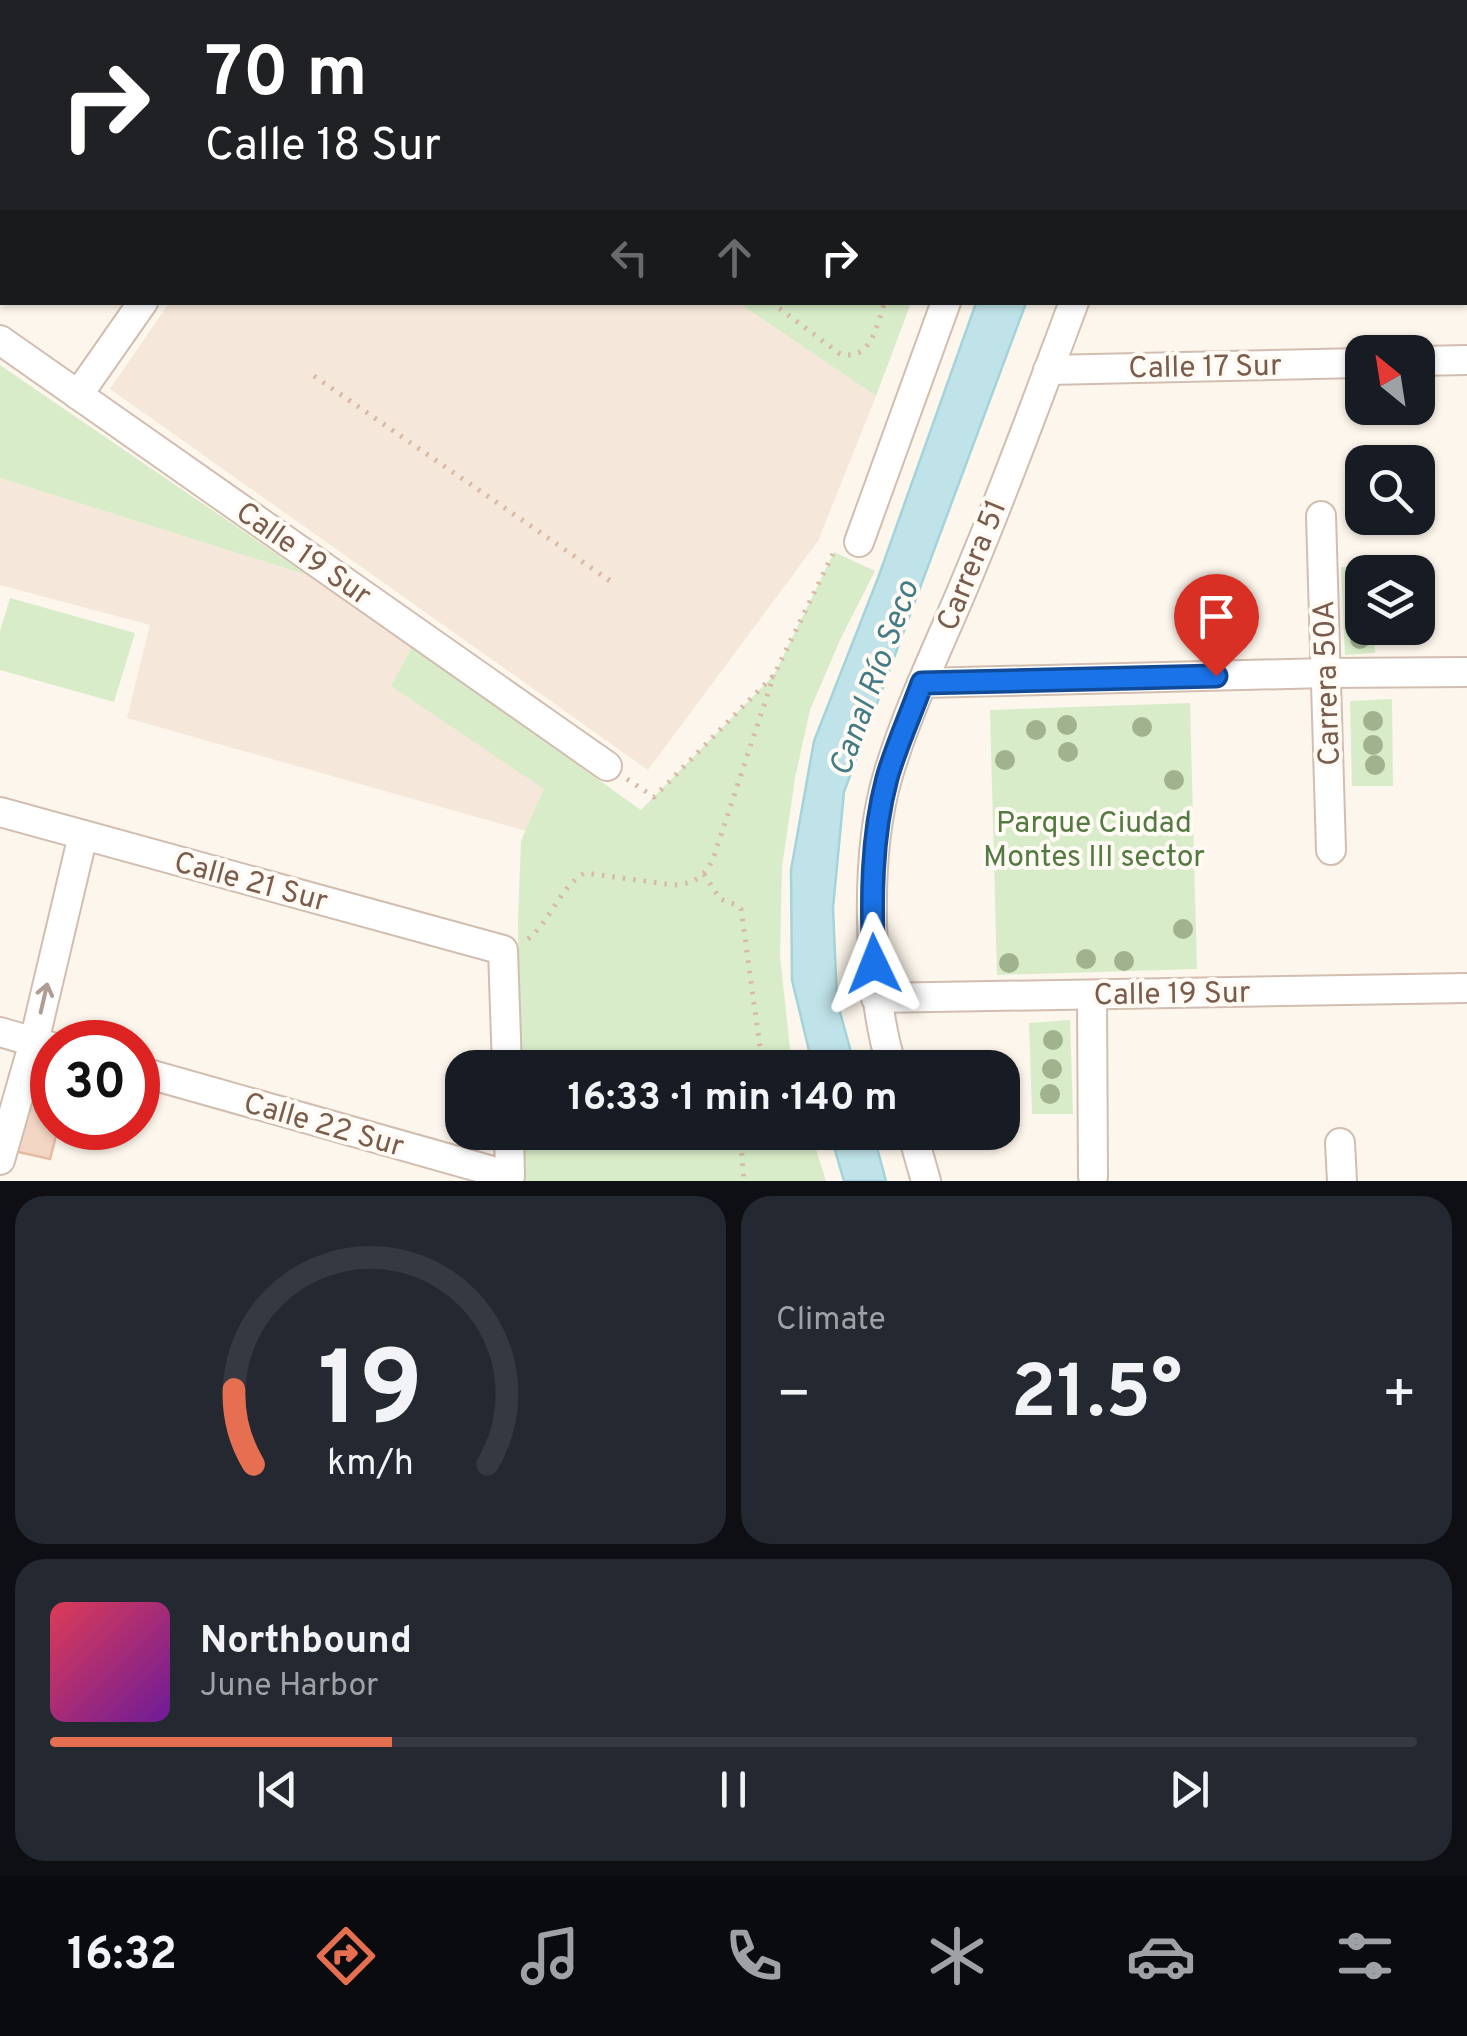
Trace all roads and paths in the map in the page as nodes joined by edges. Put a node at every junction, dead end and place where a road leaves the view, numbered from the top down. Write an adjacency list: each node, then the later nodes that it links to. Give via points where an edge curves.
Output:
1 (141, 305): 12 (street)
2 (774, 305): 3 (path, via 848,356 870,344)
3 (884, 305)
4 (945, 305): 14 (street)
5 (1073, 305): 10 (street, Carrera 51)
6 (0, 340): 12 (street, Calle 19 Sur)
7 (1467, 360): 8 (street)
8 (1435, 361)
9 (1345, 363): 10 (street, Calle 17 Sur)
10 (1048, 370): 19 (street, Carrera 51)
11 (314, 376): 15 (path)
12 (78, 396): 20 (street, Calle 19 Sur)
13 (1321, 516): 17 (street, Carrera 50A)
14 (859, 542): 18 (path, via 852,559 834,552)
15 (616, 585)
16 (1467, 672): 17 (street)
17 (1326, 673): 19 (street); 23 (street, Carrera 50A)
18 (774, 674): 20 (path, via 654,797); 24 (path)
19 (922, 683): 28 (street, Carrera 51, via 880,815 872,930)
20 (608, 766)
21 (0, 812): 22 (street, Calle 21 Sur)
22 (83, 835): 25 (street, Calle 21 Sur); 29 (street, one-way to 22)
23 (1332, 850)
24 (704, 874): 25 (path, via 674,885 585,873 536,932); 33 (path, via 720,900 742,914)
25 (503, 950): 32 (street)
26 (1467, 988): 27 (street, Calle 19 Sur)
27 (1092, 995): 28 (street, Calle 19 Sur); 42 (street)
28 (876, 998): 34 (street, Carrera 51)
29 (48, 1020)
30 (0, 1032): 31 (street)
31 (30, 1040)
32 (506, 1050)
33 (761, 1050)
34 (888, 1050)
35 (160, 1077): 38 (street, Calle 22 Sur, via 510,1176)
36 (30, 1079): 41 (street)
37 (1340, 1143): 45 (street)
38 (509, 1150)
39 (741, 1150): 43 (path)
40 (917, 1150): 44 (street)
41 (0, 1160)
42 (1093, 1176)
43 (744, 1181)
44 (926, 1181)
45 (1342, 1181)

